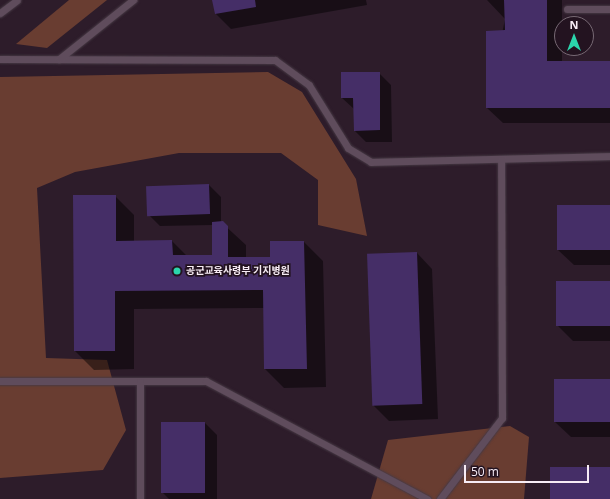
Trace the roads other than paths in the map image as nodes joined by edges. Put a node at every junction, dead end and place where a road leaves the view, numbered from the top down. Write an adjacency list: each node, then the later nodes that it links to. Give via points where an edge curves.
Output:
1 (17, 0): 5 (lane)
2 (133, 0): 6 (lane)
3 (567, 9): 4 (lane)
4 (610, 9)
5 (0, 13)
6 (59, 58): 7 (lane); 9 (lane, via 275,60 309,85 348,148 371,162)
7 (0, 59)
8 (610, 156): 9 (lane)
9 (501, 160): 14 (lane, via 502,418)
10 (0, 381): 11 (lane)
11 (140, 382): 12 (lane); 13 (lane, via 206,381)
12 (140, 499)
13 (427, 499)
14 (440, 499)

